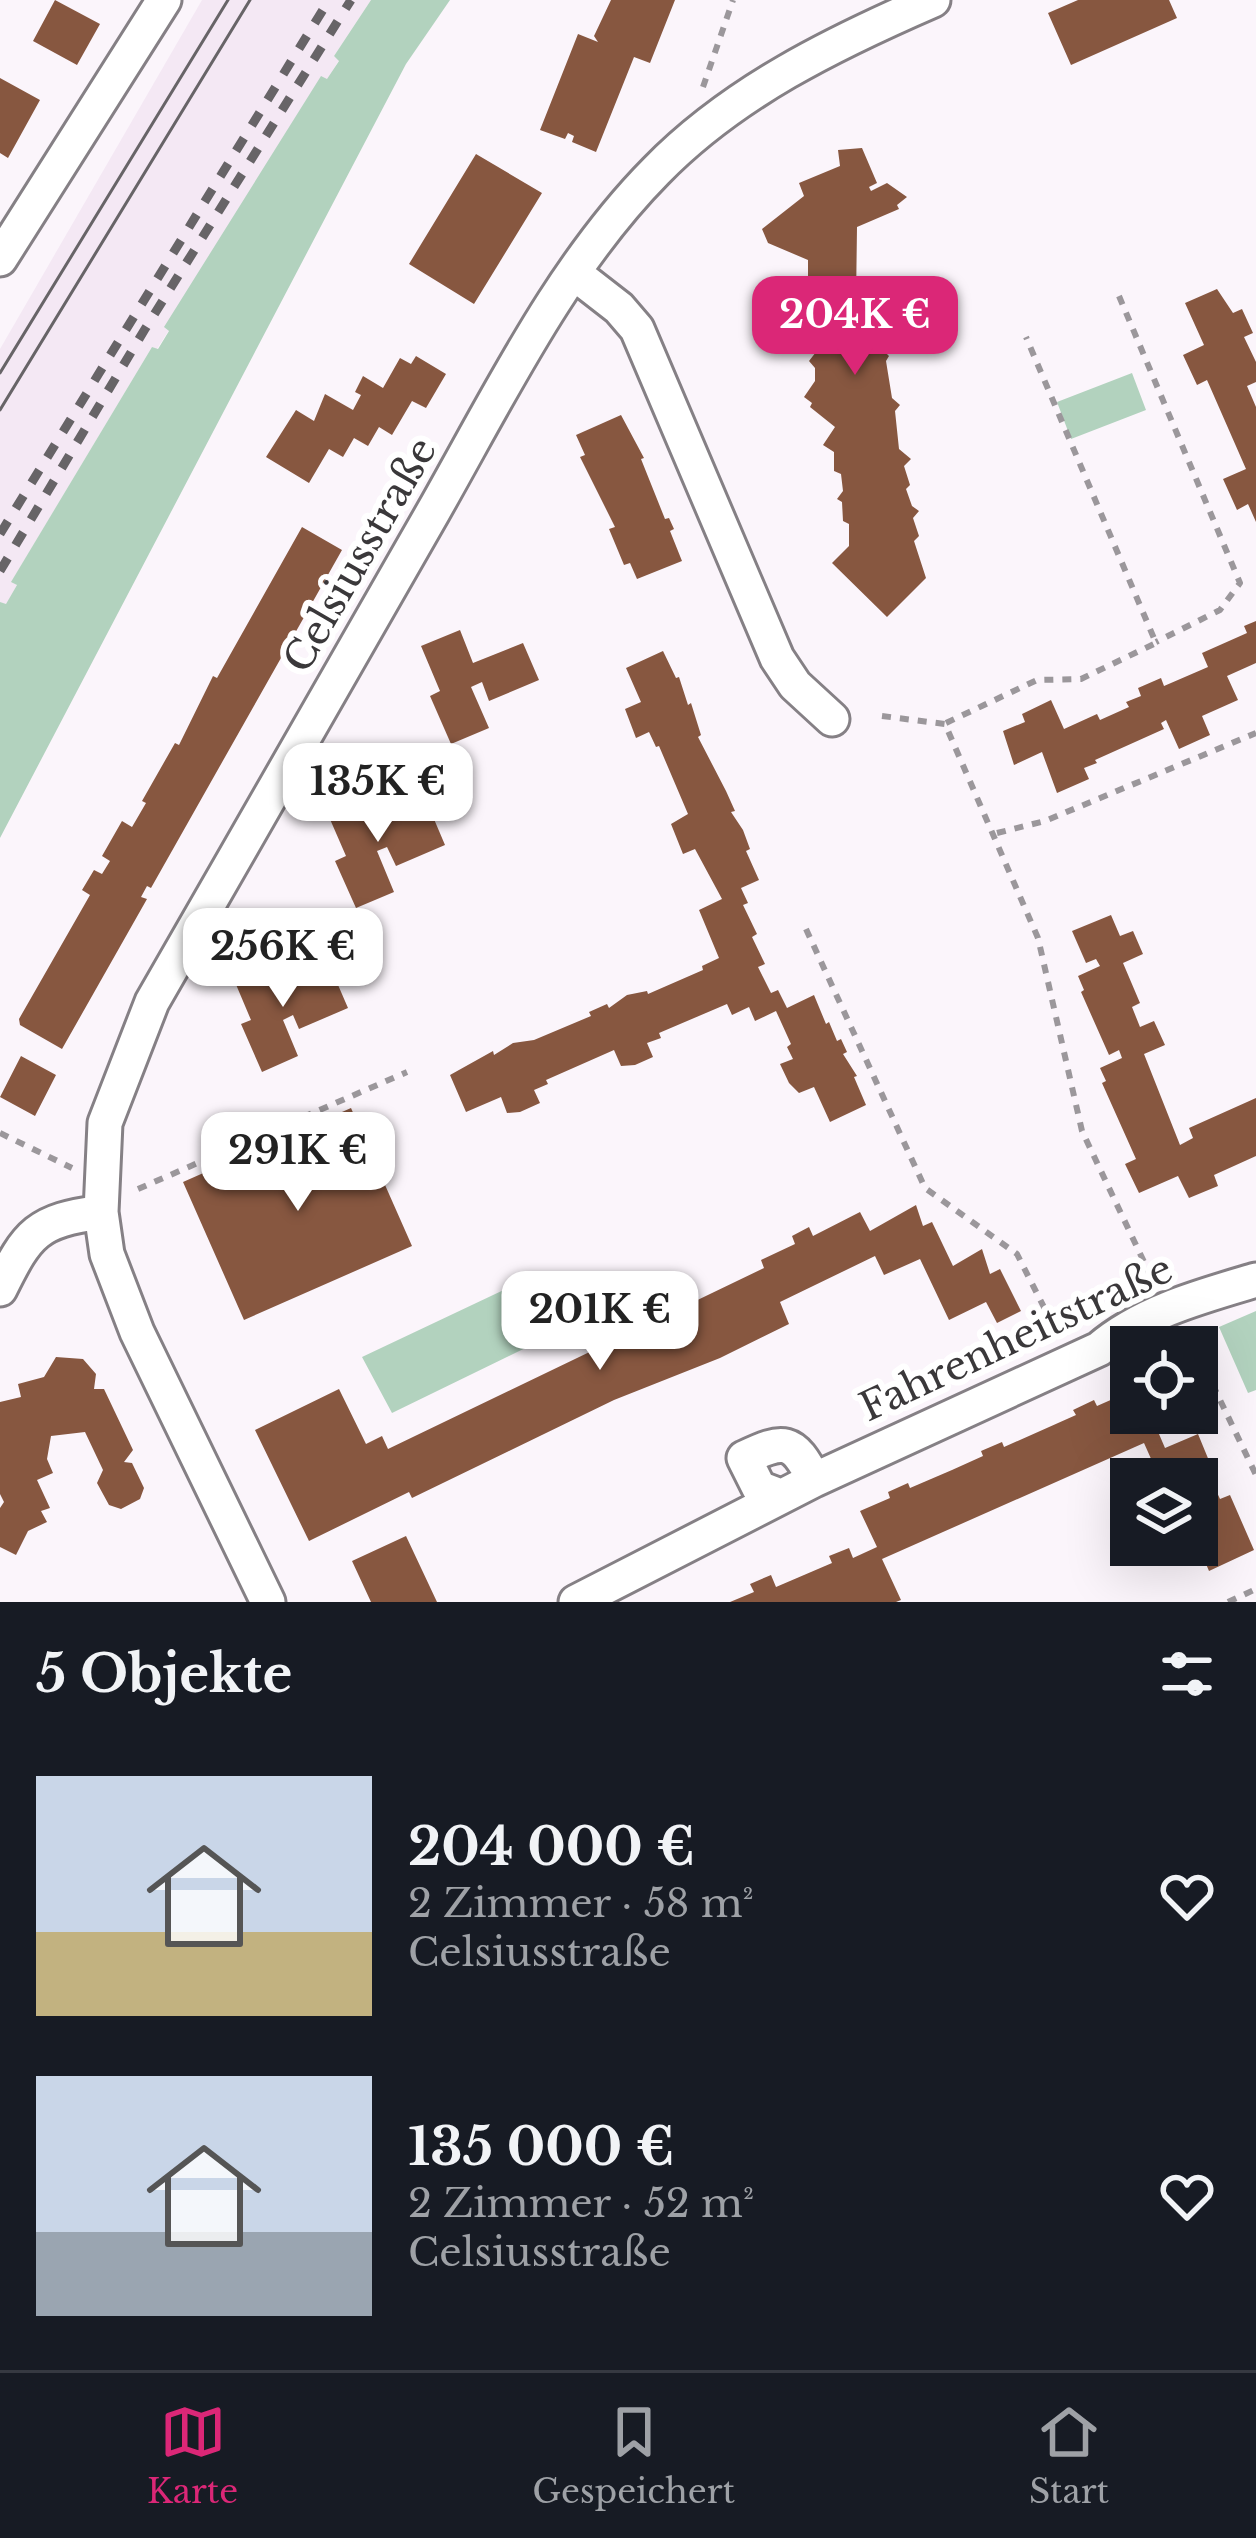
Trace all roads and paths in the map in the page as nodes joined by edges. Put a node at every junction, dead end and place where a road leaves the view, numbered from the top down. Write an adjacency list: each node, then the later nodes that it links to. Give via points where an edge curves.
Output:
1 (164, 0): 5 (street)
2 (733, 0): 4 (path)
3 (934, 0): 6 (street, Celsiusstraße, via 824,50 707,126 658,168)
4 (700, 95)
5 (0, 259)
6 (574, 273): 11 (street, via 637,329 777,658); 20 (street, Celsiusstraße, via 152,1002 105,1123)
7 (1119, 296): 9 (path, via 1240,583 1220,610)
8 (1026, 337): 9 (path)
9 (1156, 643): 12 (path, via 1081,679 1037,680)
10 (883, 716): 12 (path)
11 (832, 719)
12 (945, 724): 14 (path)
13 (1256, 733): 14 (path)
14 (996, 834): 23 (path, via 1038,938 1082,1130)
15 (806, 929): 24 (path, via 925,1188 1017,1254)
16 (407, 1072): 19 (path)
17 (0, 1133): 18 (path)
18 (76, 1169)
19 (138, 1189)
20 (101, 1212): 22 (street, via 39,1226); 30 (street, Celsiusstraße, via 107,1254 137,1332)
21 (1256, 1280): 23 (street, Fahrenheitstraße)
22 (0, 1289)
23 (1166, 1311): 27 (street, Fahrenheitstraße)
24 (1064, 1346)
25 (1218, 1396): 26 (path)
26 (1256, 1475)
27 (814, 1480): 28 (street, Fahrenheitstraße); 28 (street, via 786,1445 743,1458 759,1488)
28 (780, 1496): 31 (street, Fahrenheitstraße)
29 (1256, 1588): 32 (path)
30 (268, 1602)
31 (576, 1602)
32 (1228, 1602)

